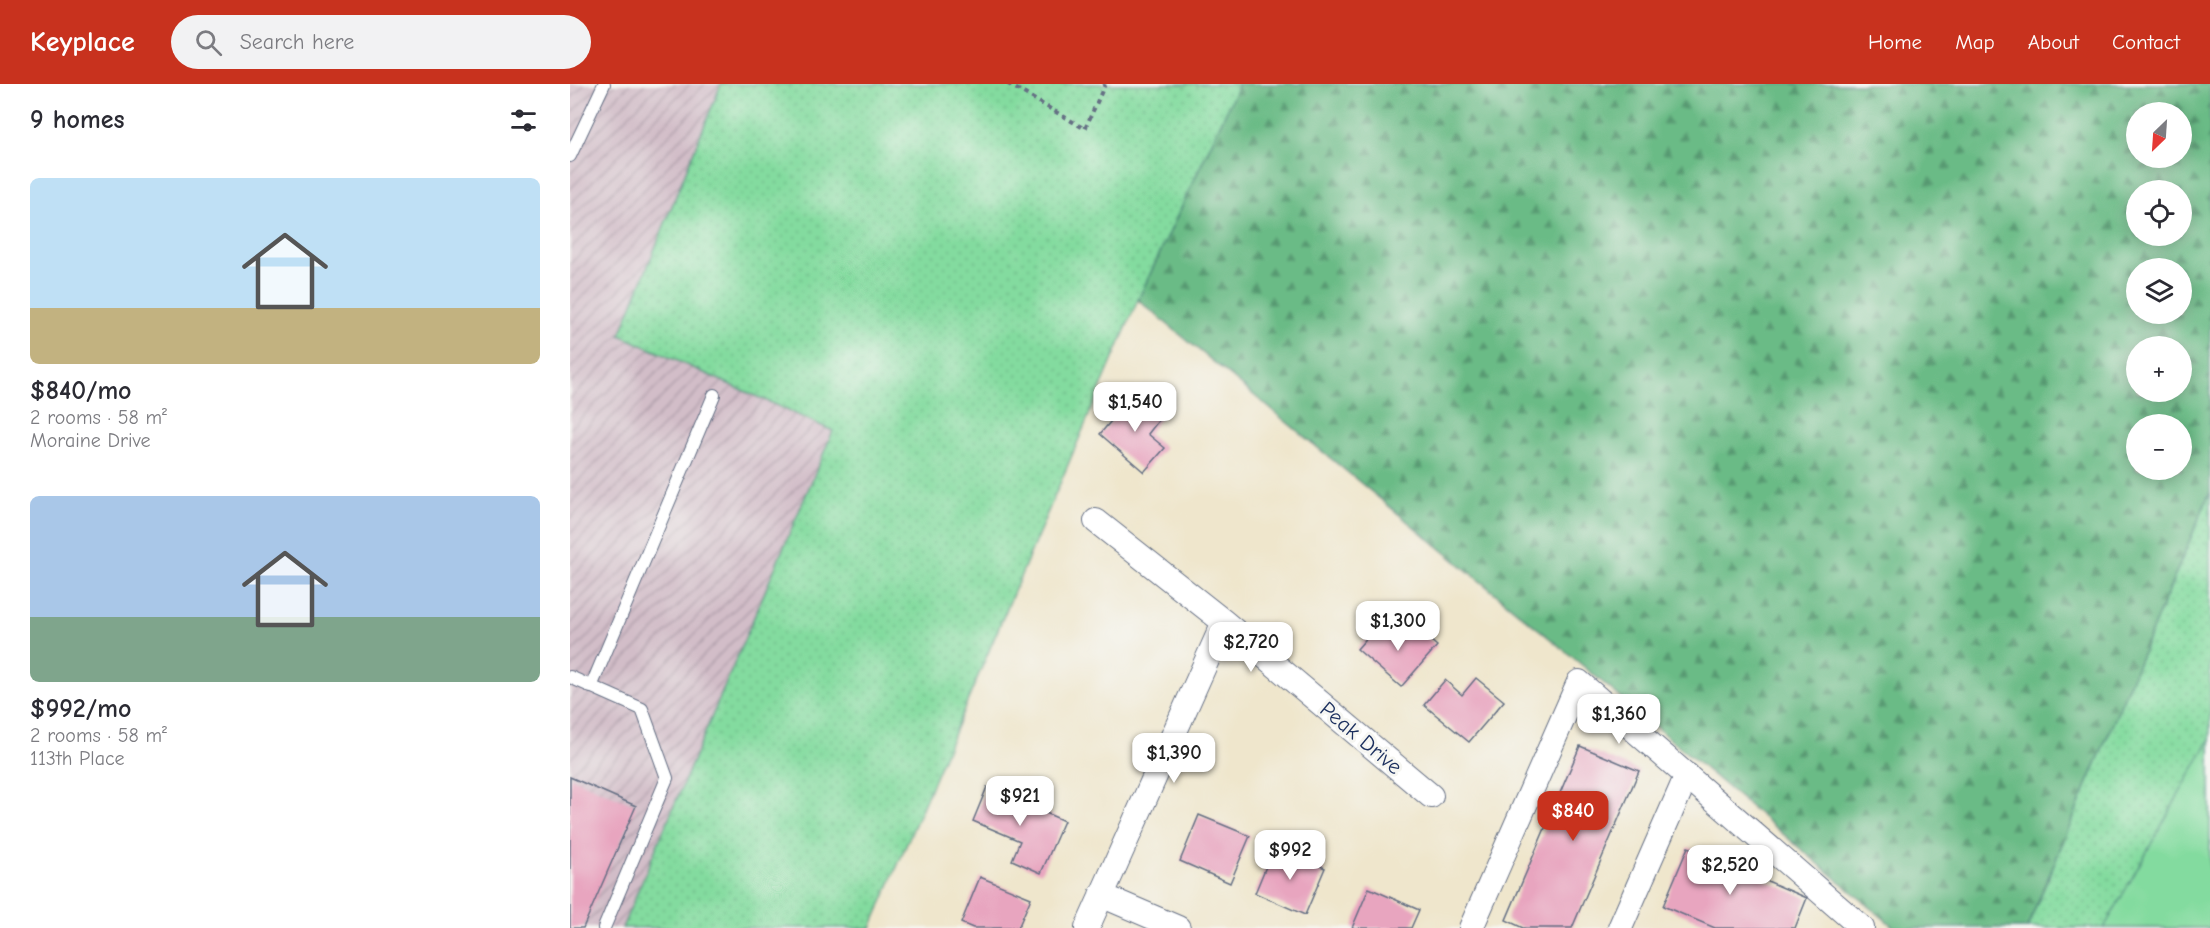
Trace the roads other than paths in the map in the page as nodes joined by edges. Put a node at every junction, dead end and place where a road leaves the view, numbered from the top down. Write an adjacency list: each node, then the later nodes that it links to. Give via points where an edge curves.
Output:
1 (604, 84): 2 (lane)
2 (570, 156)
3 (714, 395): 7 (lane)
4 (1096, 521): 5 (street, Peak Drive)
5 (1224, 622): 9 (street, Peak Drive); 10 (street)
6 (570, 677): 7 (lane)
7 (591, 687): 12 (lane, via 642,709 667,778)
8 (1687, 775): 11 (street); 15 (street, via 1578,682); 16 (street)
9 (1431, 796)
10 (1101, 895): 13 (street); 14 (street)
11 (1840, 920): 17 (street)
12 (604, 928)
13 (1087, 928)
14 (1178, 928)
15 (1471, 928)
16 (1620, 928)
17 (1862, 928)

